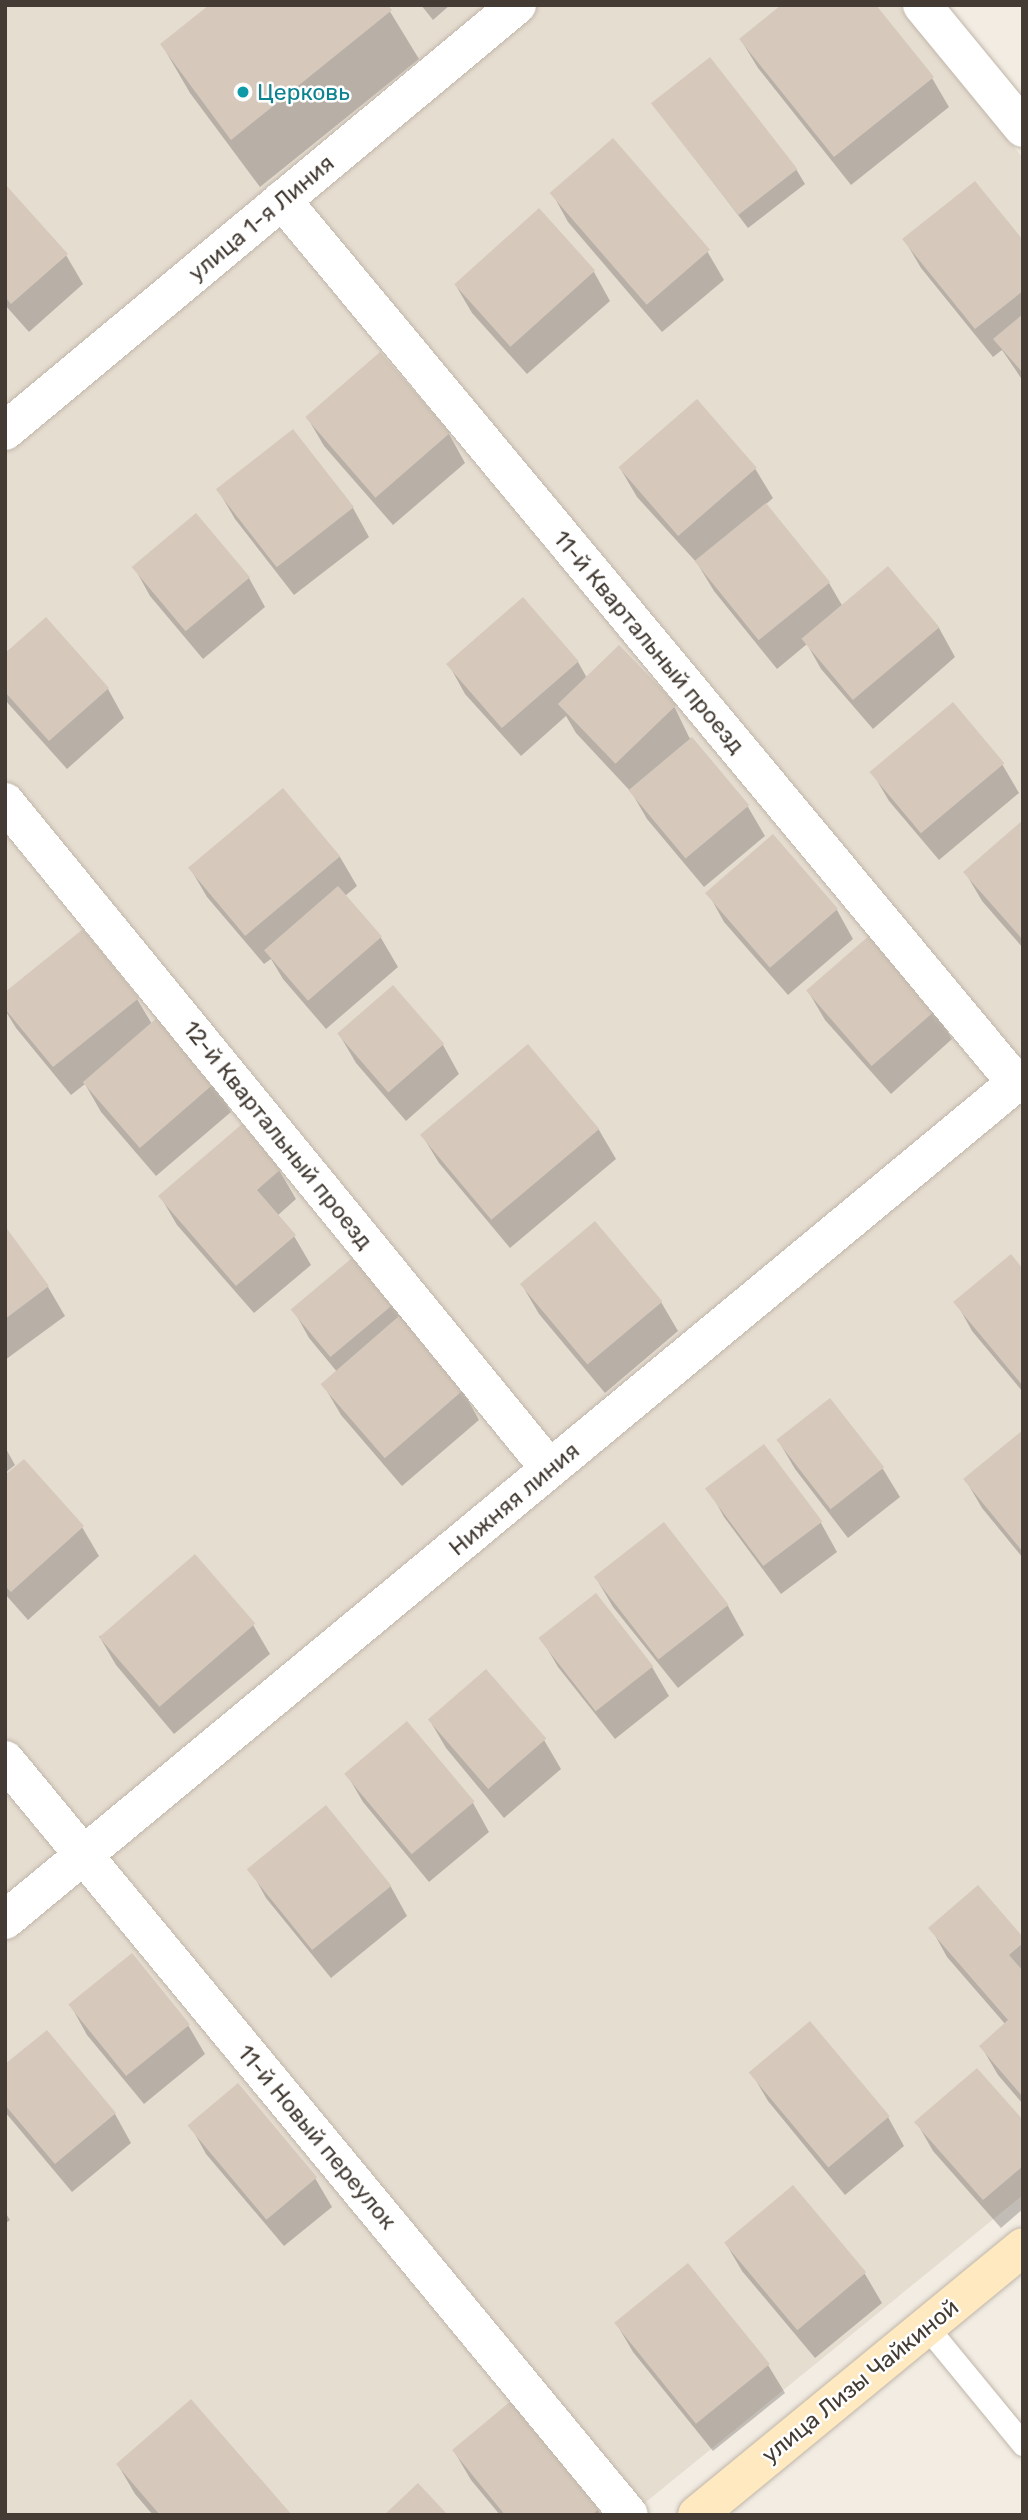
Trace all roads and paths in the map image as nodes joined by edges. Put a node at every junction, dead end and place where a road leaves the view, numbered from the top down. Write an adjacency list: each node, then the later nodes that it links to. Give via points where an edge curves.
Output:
1 (517, 5): 4 (street, улица 1-я Линия)
2 (922, 5): 3 (street)
3 (1023, 128)
4 (282, 200): 5 (street, улица 1-я Линия); 7 (street, 11-й Квартальный проезд)
5 (5, 431)
6 (5, 802): 8 (street, 12-й Квартальный проезд)
7 (1020, 1080): 8 (street, Нижняя линия)
8 (550, 1469): 10 (street, Нижняя линия)
9 (5, 1760): 10 (street, 11-й Новый переулок)
10 (84, 1855): 11 (street, Нижняя линия); 15 (street, 11-й Новый переулок)
11 (5, 1920)
12 (1023, 2247): 13 (main road, улица Лизы Чайкиной)
13 (926, 2326): 14 (lane); 16 (main road, улица Лизы Чайкиной)
14 (1023, 2444)
15 (629, 2515)
16 (697, 2515)

